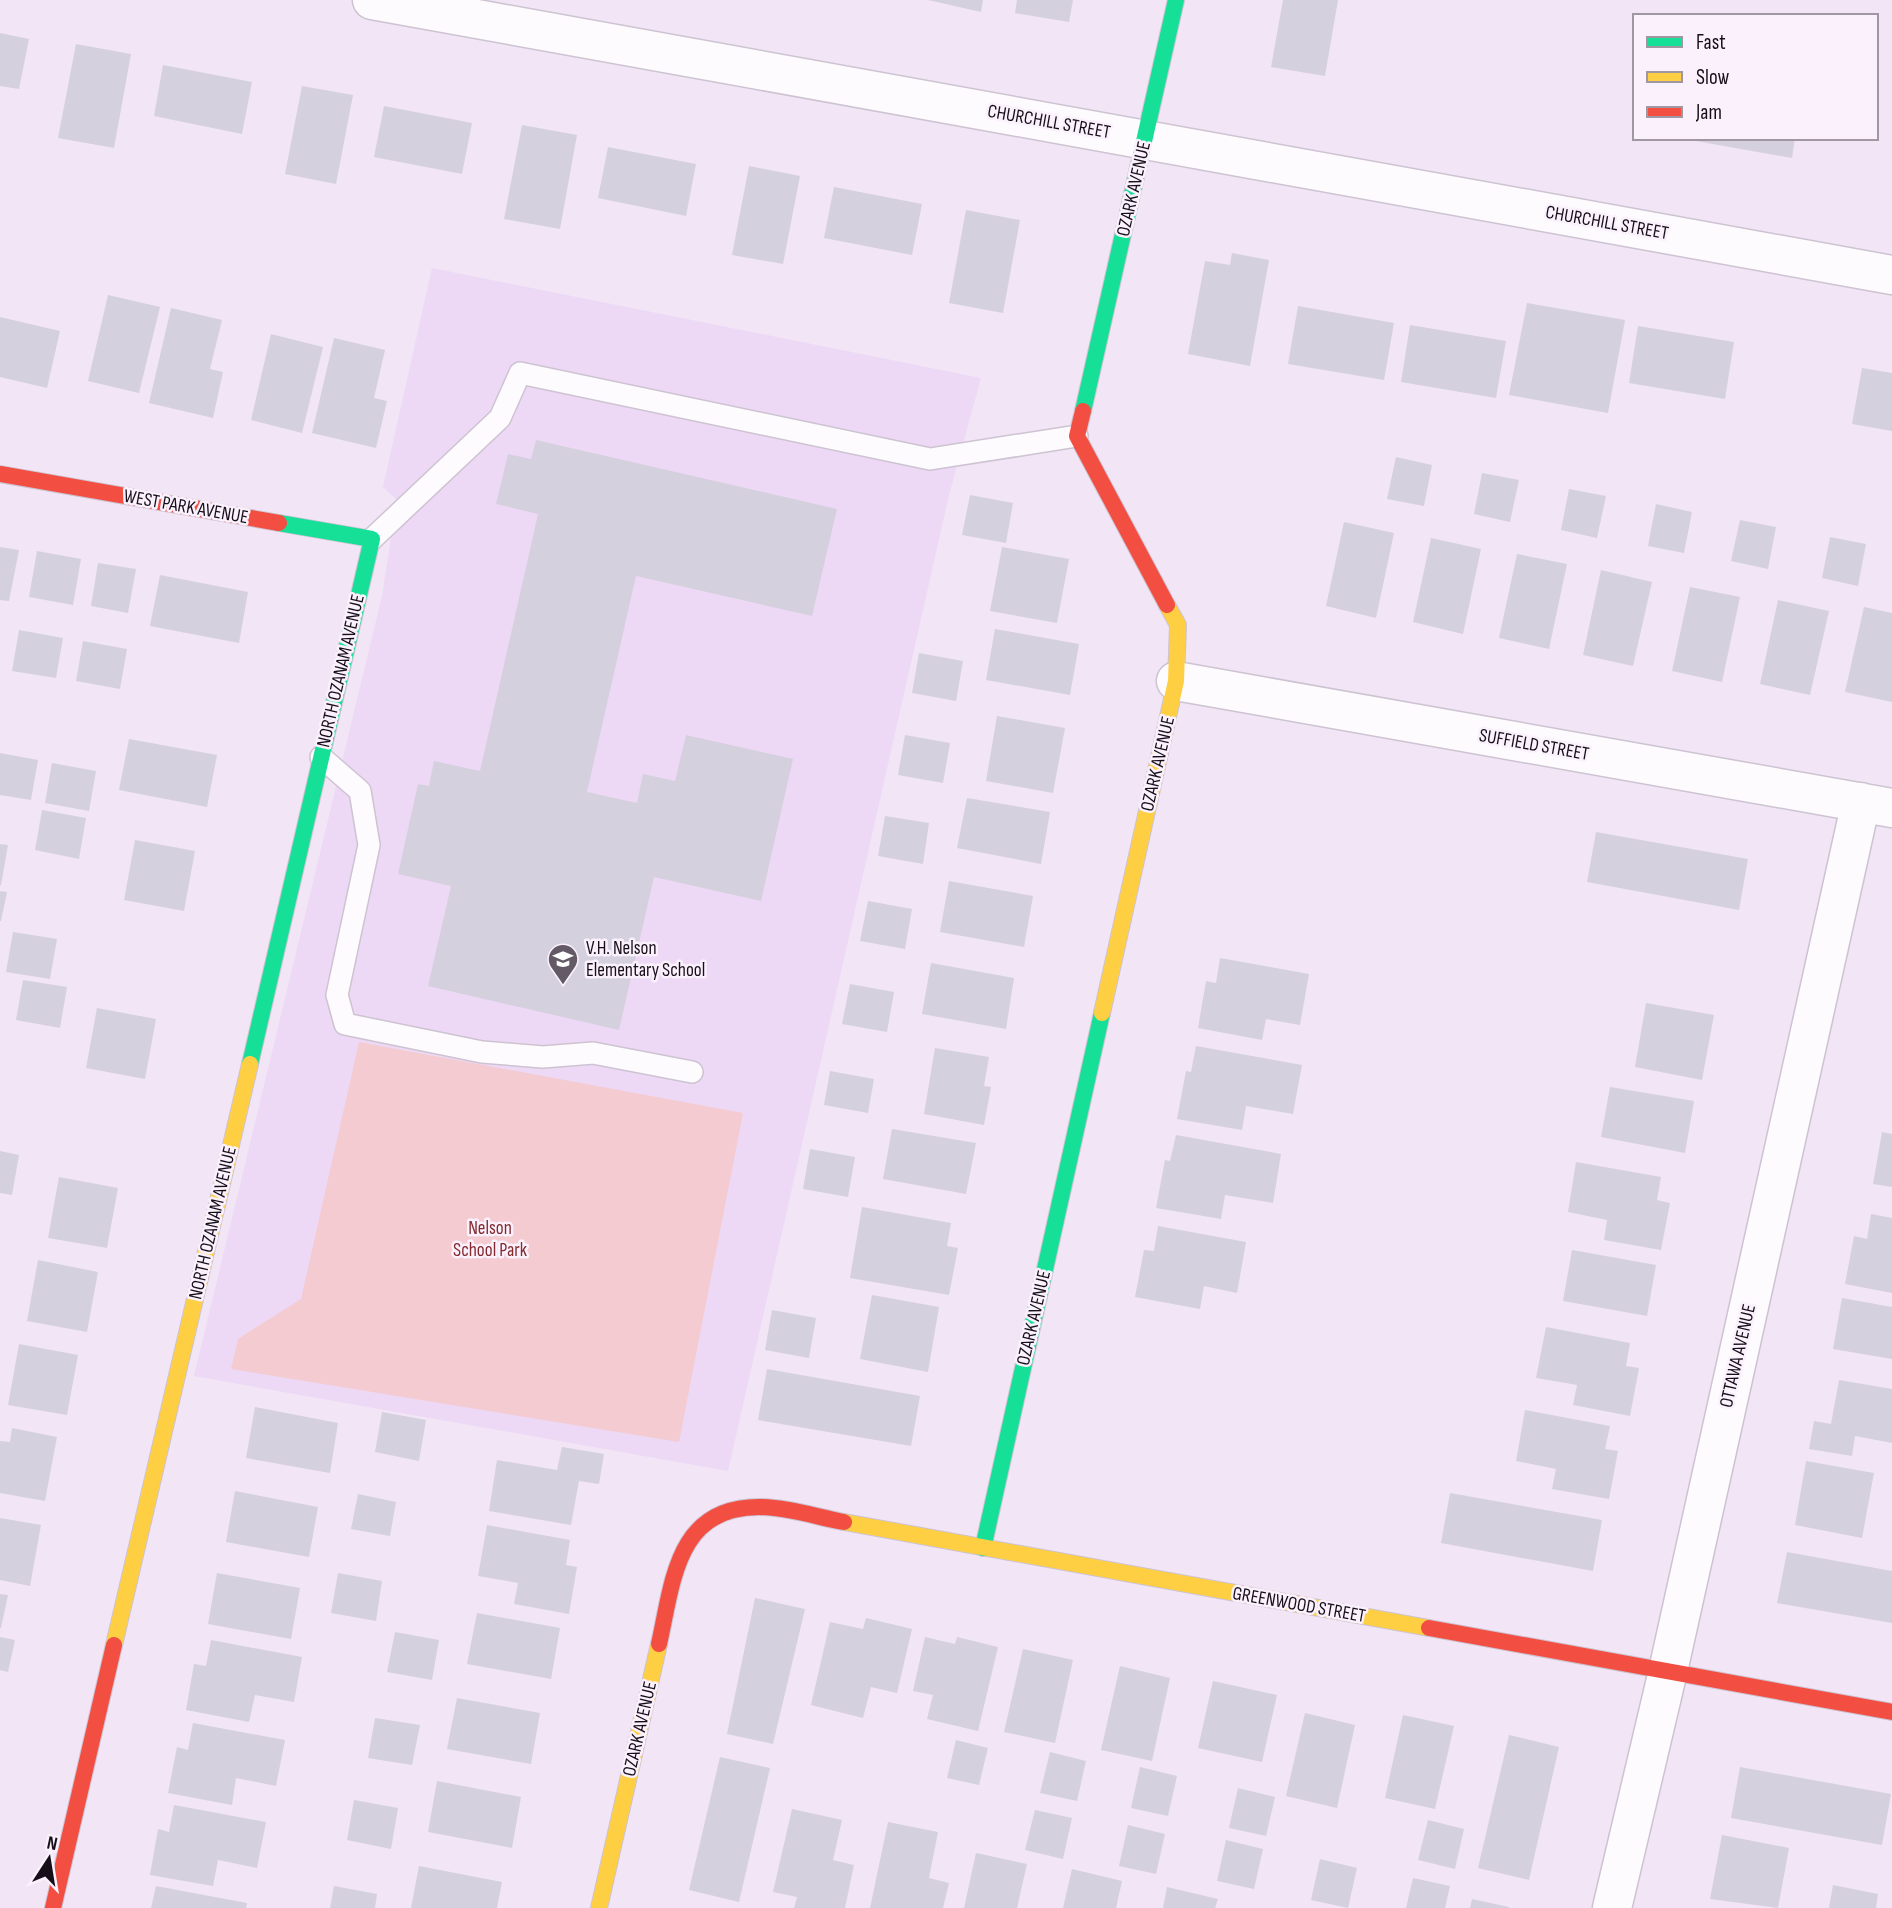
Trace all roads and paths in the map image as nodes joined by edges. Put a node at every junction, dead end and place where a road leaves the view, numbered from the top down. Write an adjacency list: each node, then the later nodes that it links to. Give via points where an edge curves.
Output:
1 (372, 0): 3 (street, CHURCHILL STREET)
2 (1176, 0): 3 (street, OZARK AVENUE)
3 (1145, 139): 4 (street, CHURCHILL STREET); 5 (street, OZARK AVENUE)
4 (1892, 275)
5 (1077, 436): 7 (lane, via 930,459 520,373 500,418); 8 (street, OZARK AVENUE, via 1178,625)
6 (0, 474): 7 (street, WEST PARK AVENUE)
7 (372, 539): 9 (street, NORTH OZANAM AVENUE)
8 (1176, 681): 10 (street, SUFFIELD STREET); 13 (street, OZARK AVENUE)
9 (321, 757): 11 (lane, via 360,791 369,845 337,995 345,1024 482,1052 543,1058 593,1053); 16 (street, NORTH OZANAM AVENUE)
10 (1876, 805): 14 (street, OTTAWA AVENUE)
11 (692, 1072)
12 (706, 1517): 13 (street, GREENWOOD STREET, via 760,1507); 17 (street, OZARK AVENUE, via 687,1540 676,1567)
13 (983, 1548): 14 (street, GREENWOOD STREET)
14 (1668, 1671): 15 (street, GREENWOOD STREET); 18 (street, OTTAWA AVENUE)
15 (1892, 1712)
16 (53, 1908)
17 (599, 1908)
18 (1612, 1908)

